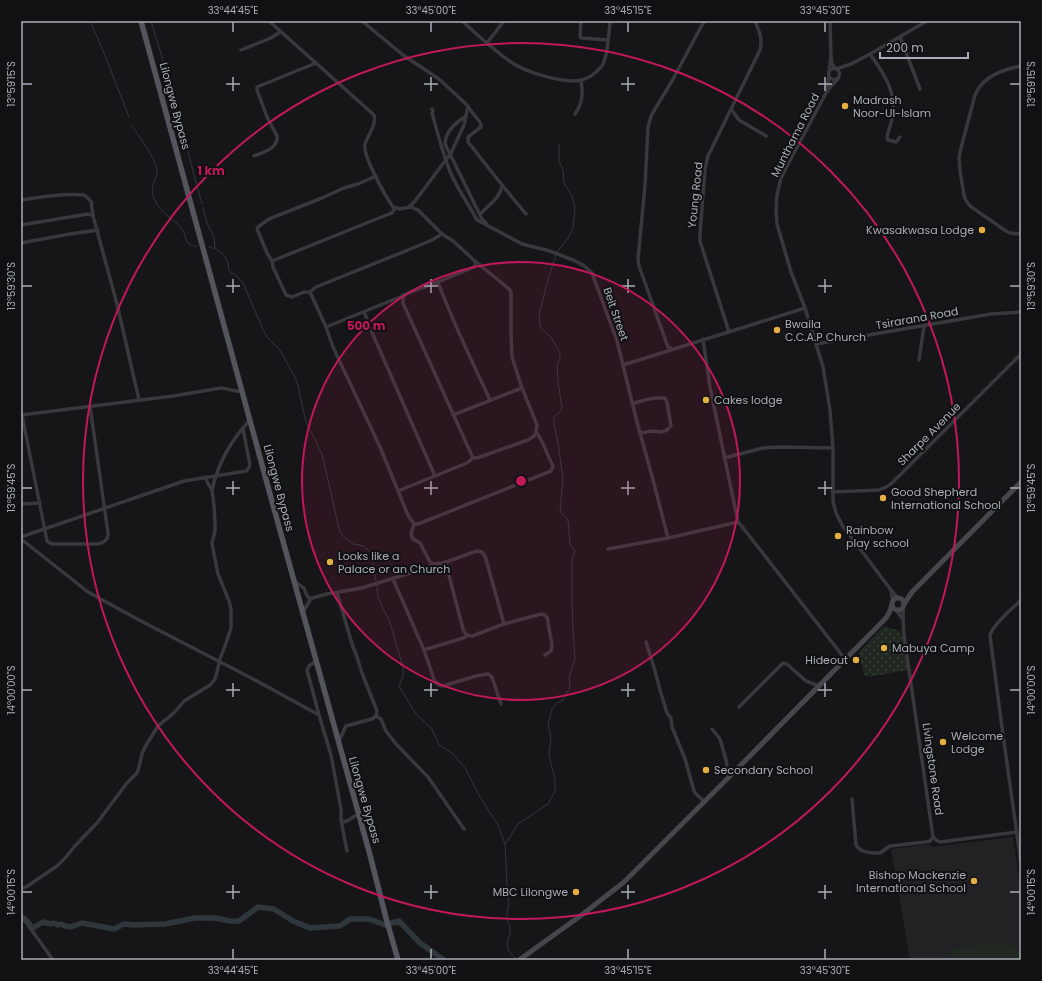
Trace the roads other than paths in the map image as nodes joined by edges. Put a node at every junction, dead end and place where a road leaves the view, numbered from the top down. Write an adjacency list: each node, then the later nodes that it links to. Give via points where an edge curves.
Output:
1 (141, 21): 70 (main road, Lilongwe Bypass)
2 (268, 21): 12 (street)
3 (362, 21): 28 (street, via 403,55 439,79)
4 (462, 21): 15 (street)
5 (504, 21): 15 (street)
6 (581, 21): 14 (street, via 581,38)
7 (610, 21): 14 (street)
8 (705, 21): 65 (street, via 652,114 648,127 638,259 668,347)
9 (755, 21): 30 (street, Young Road, via 761,38 760,50)
10 (830, 21): 18 (street)
11 (927, 21): 13 (street)
12 (280, 32): 16 (street); 19 (street)
13 (900, 37): 17 (street); 26 (street)
14 (608, 40): 25 (street, via 602,66)
15 (487, 43): 25 (street, via 514,64 527,70 563,80)
16 (240, 50)
17 (870, 54): 20 (street); 34 (street, via 890,88 893,114 887,138 895,142)
18 (830, 56): 22 (street); 23 (street)
19 (316, 63): 36 (street, via 257,87 277,140 273,148); 38 (street, via 374,114 365,150)
20 (851, 64): 22 (street); 24 (street)
21 (1021, 66): 50 (street, via 995,74 978,88 960,148 959,164 965,199 970,206 1006,231)
22 (836, 69): 23 (street); 24 (street)
23 (829, 74): 24 (street, via 831,79 836,80); 27 (street)
24 (839, 77): 27 (street)
25 (581, 80): 31 (street, via 582,101)
26 (920, 89)
27 (826, 93): 57 (street, Munthama Road, via 787,166 776,203 778,232)
28 (468, 107): 32 (street); 39 (street, via 481,127 468,137 468,142)
29 (432, 109): 37 (street, Beit Street)
30 (731, 109): 33 (street, via 739,120); 62 (street, Young Road, via 706,164 700,234 702,249)
31 (575, 114)
32 (466, 116): 35 (street); 35 (street, via 454,124 446,136 445,144)
33 (766, 136)
34 (900, 137)
35 (450, 155): 37 (street); 43 (street)
36 (254, 156)
37 (446, 160): 41 (street); 47 (street, Beit Street, via 477,220)
38 (376, 176): 42 (street); 52 (street, via 269,219 260,225 257,229)
39 (502, 185): 43 (street, via 500,193); 44 (street)
40 (21, 200): 45 (street, via 84,195 91,201)
41 (409, 207): 42 (street); 49 (street, via 418,210)
42 (395, 208): 52 (street, via 392,213)
43 (480, 214): 47 (street)
44 (526, 214)
45 (94, 216): 46 (street, via 88,214); 48 (street)
46 (21, 226)
47 (493, 229): 68 (street, Beit Street, via 522,244 573,260 592,273)
48 (98, 230): 51 (street); 71 (street)
49 (442, 234): 53 (street); 55 (street, via 316,286)
50 (1021, 234)
51 (21, 243)
52 (272, 261): 55 (street, via 286,295 292,297)
53 (476, 261): 54 (street, via 474,267); 69 (street, via 511,292 512,353)
54 (438, 282): 56 (street); 72 (street, via 454,324)
55 (310, 292): 61 (street)
56 (404, 295): 58 (street); 75 (street, via 403,303)
57 (805, 308): 62 (street); 64 (street, Munthama Road)
58 (364, 312): 61 (street); 85 (street)
59 (1021, 312): 60 (street, Tsirarana Road, via 997,313)
60 (924, 326): 64 (street, Tsirarana Road); 67 (street)
61 (326, 327): 89 (street)
62 (729, 332): 63 (street)
63 (703, 339): 65 (street); 83 (street)
64 (816, 344): 81 (street, Munthama Road, via 829,403)
65 (673, 349): 68 (street)
66 (1021, 354): 90 (street, Sharpe Avenue, via 894,482 879,490)
67 (919, 360)
68 (623, 365): 73 (street, Beit Street)
69 (522, 388): 72 (street); 79 (street, via 537,425)
70 (242, 391): 71 (street, via 221,388); 77 (main road, Lilongwe Bypass)
71 (139, 400): 74 (street)
72 (490, 400): 75 (street)
73 (632, 404): 80 (street, Beit Street); 80 (street, via 659,398 665,398 667,402 671,426 663,432)
74 (90, 406): 76 (street); 93 (street)
75 (453, 414): 82 (street)
76 (21, 415): 92 (street)
77 (250, 420): 78 (street); 103 (main road, Lilongwe Bypass)
78 (243, 428): 84 (street, via 224,456); 84 (street, via 250,464 248,470)
79 (536, 432): 82 (street, via 528,440); 95 (street, via 554,466 551,472)
80 (640, 433): 98 (street, Beit Street)
81 (833, 448): 83 (street, via 763,448); 90 (street, Munthama Road)
82 (472, 458): 85 (street, via 467,463)
83 (724, 458): 94 (street)
84 (216, 475): 86 (street); 88 (street)
85 (434, 476): 89 (street)
86 (206, 477): 88 (street); 93 (street, via 184,481)
87 (1021, 482): 105 (main road)
88 (212, 490): 123 (street, via 215,531 212,543 218,574 231,609 231,628)
89 (398, 492): 95 (street)
90 (833, 492): 104 (street, Munthama Road, via 834,507 842,525)
91 (21, 504): 92 (street)
92 (40, 504): 96 (street)
93 (104, 508): 96 (street); 96 (street, via 108,537 103,543 53,544 47,541)
94 (738, 522): 98 (street); 121 (street)
95 (414, 524): 101 (street, via 412,537 420,543)
96 (45, 529): 97 (street)
97 (21, 538): 123 (street, via 88,592)
98 (668, 538): 99 (street)
99 (608, 549)
100 (443, 563): 101 (street); 116 (street, via 477,551 484,554); 117 (street, via 447,568)
101 (433, 564): 102 (street)
102 (393, 579): 106 (street); 119 (street)
103 (295, 582): 108 (street, via 304,588); 113 (main road, Lilongwe Bypass)
104 (891, 590): 107 (street, Munthama Road); 110 (street, Munthama Road)
105 (912, 592): 107 (main road); 111 (main road)
106 (337, 593): 108 (street); 128 (street, via 353,647 376,708)
107 (899, 598): 110 (main road); 111 (main road, via 903,599)
108 (311, 599): 113 (street)
109 (1021, 600): 138 (street, via 990,632)
110 (893, 603): 112 (main road, via 894,609); 114 (main road)
111 (904, 605): 112 (main road); 115 (street, Livingstone Road)
112 (898, 611): 114 (main road); 115 (street, Livingstone Road)
113 (302, 612): 122 (main road, Lilongwe Bypass)
114 (886, 618): 121 (main road)
115 (903, 619): 139 (street, Livingstone Road)
116 (504, 624): 117 (street); 120 (street, via 541,614 546,615 552,645 551,651)
117 (467, 636): 119 (street)
118 (646, 642): 134 (street, via 694,791)
119 (424, 650): 125 (street, via 438,685 443,686 488,674 492,677)
120 (545, 655)
121 (846, 659): 124 (main road)
122 (316, 661): 127 (street, via 307,670); 129 (main road, Lilongwe Bypass)
123 (220, 662): 127 (street); 142 (street, via 215,679 210,685 184,701 158,726 142,754 137,773 97,824 57,866)
124 (818, 686): 126 (street, via 806,681 783,663); 132 (main road)
125 (501, 704)
126 (739, 707)
127 (318, 715): 136 (street, via 331,755)
128 (376, 716): 129 (street); 137 (street, via 396,744 428,777)
129 (339, 728): 131 (main road, Lilongwe Bypass); 131 (street)
130 (712, 729): 132 (street, via 720,739)
131 (338, 742): 145 (main road, Lilongwe Bypass)
132 (731, 775): 134 (main road)
133 (852, 799): 139 (street, via 856,845 860,850 880,853 890,846 930,841)
134 (704, 801): 146 (main road, via 624,882)
135 (355, 816): 136 (street, via 344,822)
136 (341, 820): 140 (street)
137 (464, 829)
138 (1017, 832): 139 (street, via 940,842); 141 (street)
139 (933, 837)
140 (347, 851)
141 (1021, 863)
142 (21, 889)
143 (21, 915): 144 (street)
144 (53, 960)
145 (398, 960)
146 (519, 960)

